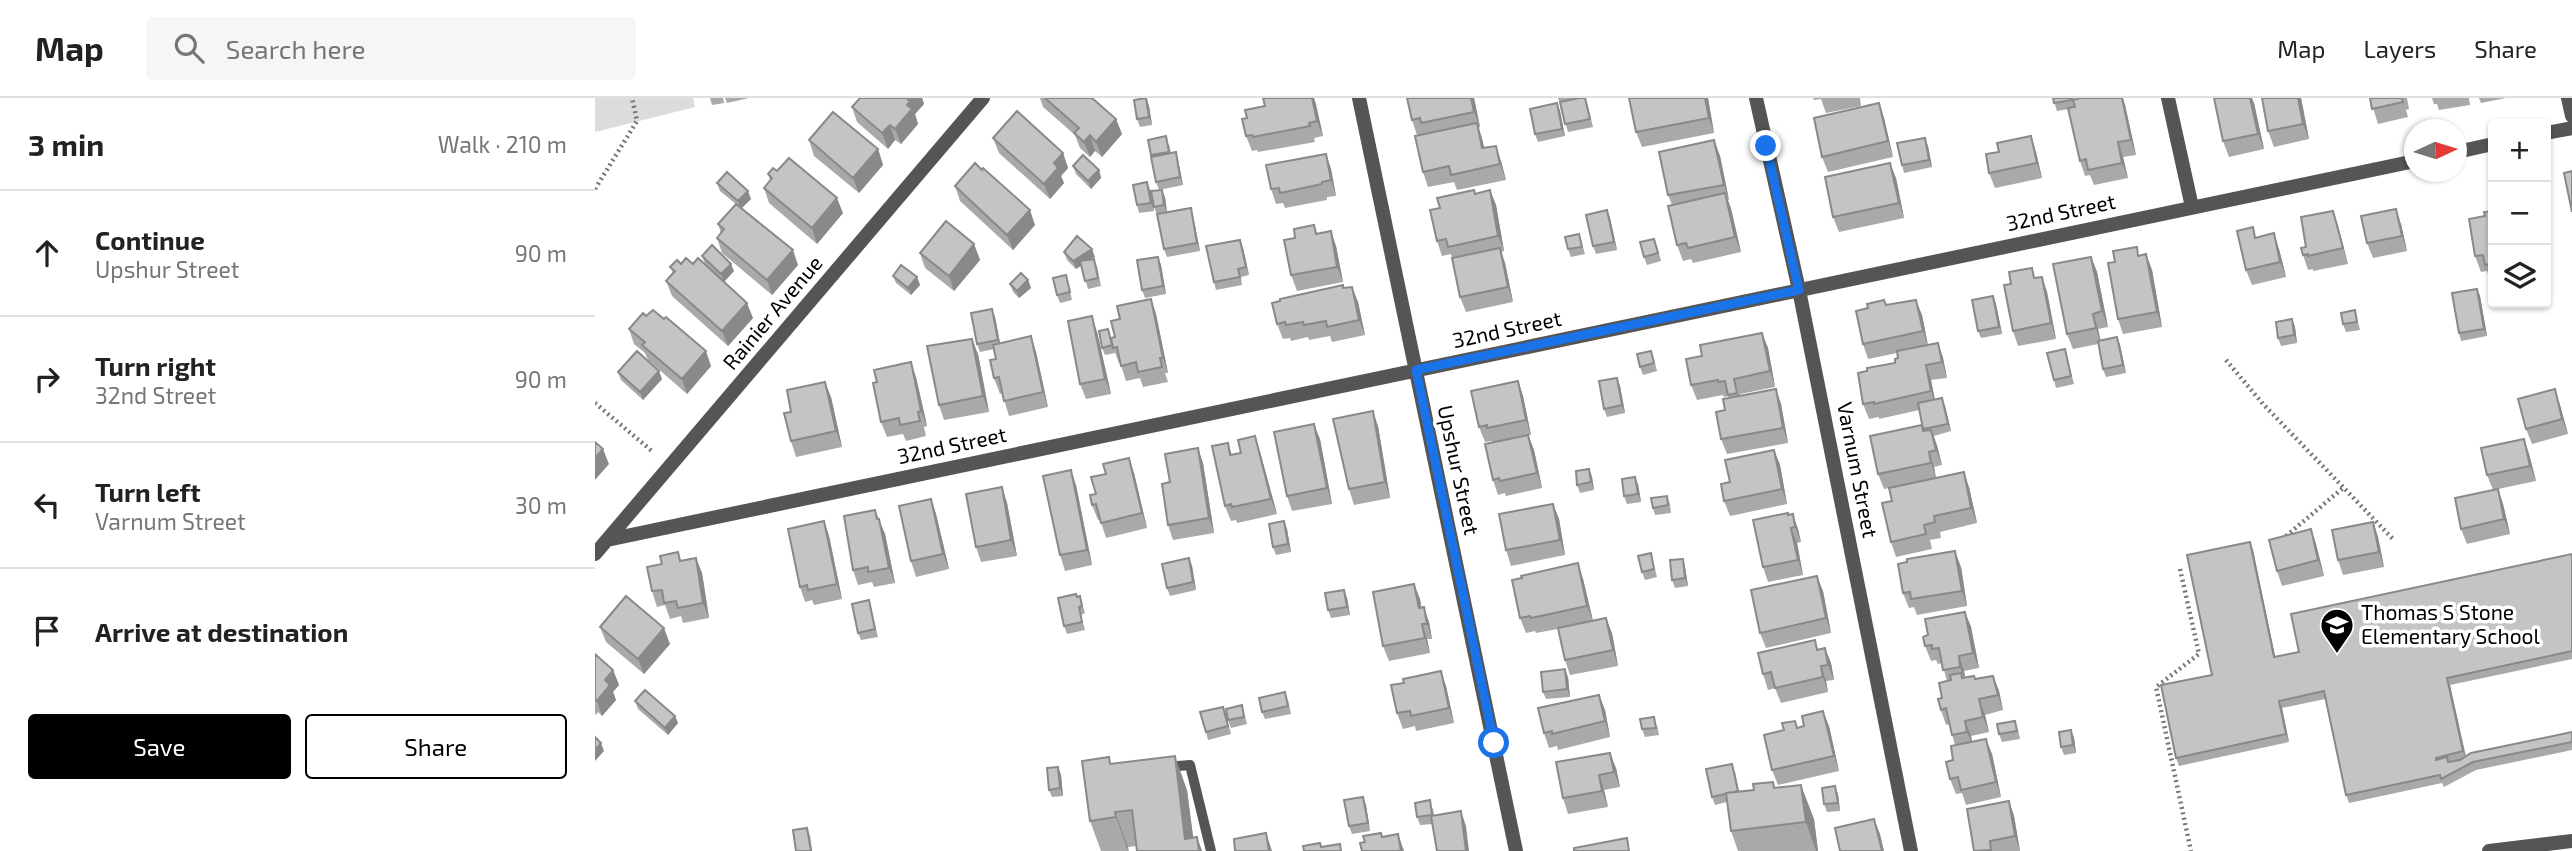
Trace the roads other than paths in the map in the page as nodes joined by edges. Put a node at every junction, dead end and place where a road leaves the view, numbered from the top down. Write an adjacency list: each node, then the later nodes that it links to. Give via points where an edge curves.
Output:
1 (983, 98): 15 (street, Rainier Avenue)
2 (1359, 98): 14 (street, Upshur Street)
3 (1756, 98): 13 (street, Varnum Street)
4 (2168, 98): 12 (street)
5 (2568, 98): 6 (street)
6 (2572, 116)
7 (2572, 128): 8 (street)
8 (2551, 132)
9 (2488, 145): 10 (street)
10 (2467, 150)
11 (2404, 163): 12 (street, 32nd Street)
12 (2192, 207): 13 (street, 32nd Street)
13 (1799, 290): 14 (street, 32nd Street); 21 (street, Varnum Street)
14 (1416, 370): 15 (street, 32nd Street); 20 (street, Upshur Street)
15 (607, 540): 16 (street, Rainier Avenue)
16 (595, 554)
17 (1152, 769): 19 (lane, via 1191,765)
18 (2572, 841): 22 (street)
19 (1211, 851)
20 (1516, 851)
21 (1912, 851)
22 (2489, 851)

